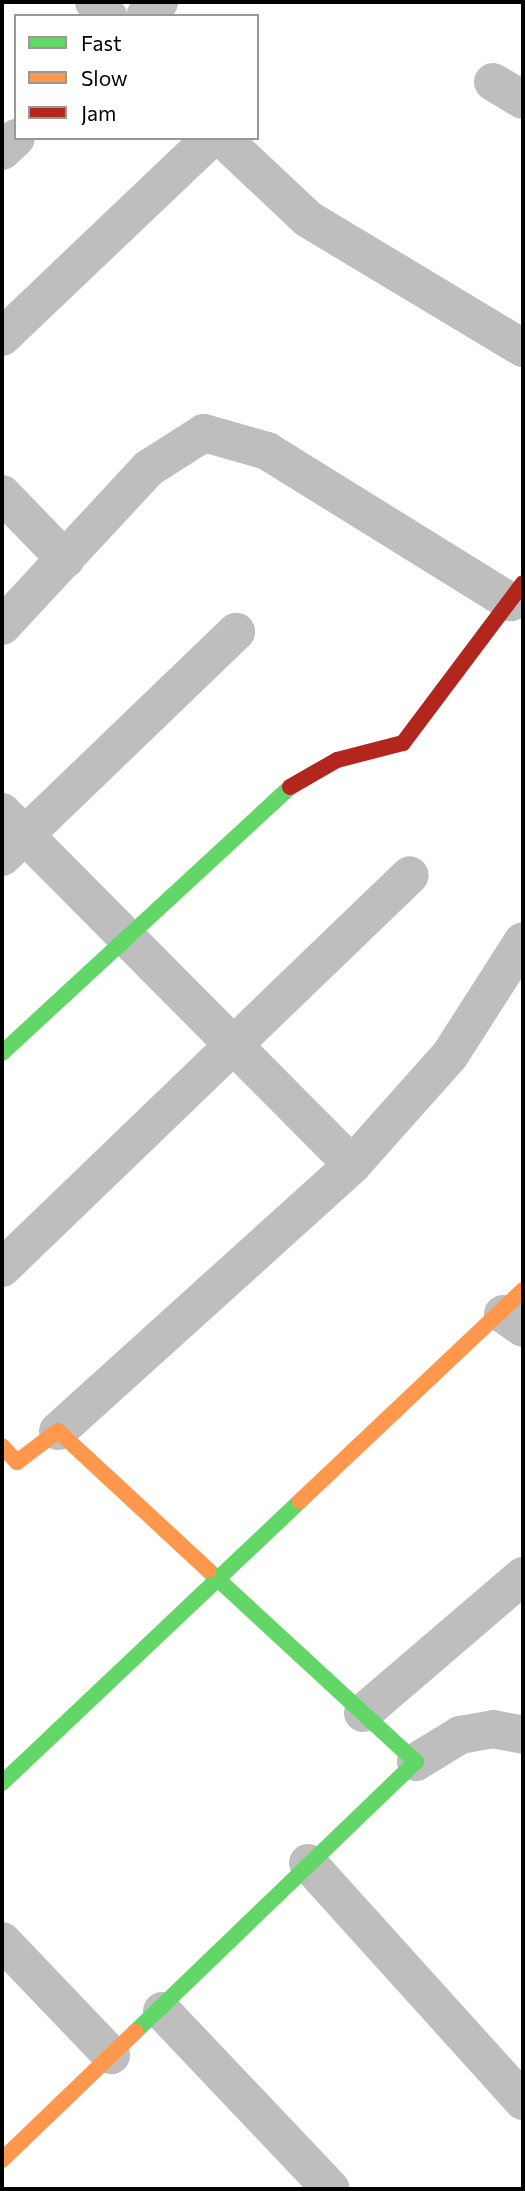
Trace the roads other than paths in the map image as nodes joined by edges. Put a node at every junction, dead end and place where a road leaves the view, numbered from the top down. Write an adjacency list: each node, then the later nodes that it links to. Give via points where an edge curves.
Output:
1 (209, 140): 3 (street)
2 (224, 140): 4 (street, via 308,219)
3 (2, 337)
4 (523, 348)
5 (2, 494): 6 (street)
6 (65, 559): 7 (street, via 149,468 204,433 267,451); 8 (street)
7 (517, 592): 12 (street, via 403,743 337,760 291,786)
8 (2, 626)
9 (236, 632): 10 (street)
10 (9, 834): 12 (street)
11 (410, 874): 14 (street)
12 (127, 936): 14 (street); 15 (street)
13 (523, 941): 16 (street, via 450,1055)
14 (233, 1045): 16 (street); 17 (street)
15 (2, 1053)
16 (352, 1165): 19 (street)
17 (2, 1268)
18 (516, 1311): 22 (street)
19 (58, 1431): 20 (street); 22 (street)
20 (7, 1461)
21 (523, 1576): 23 (street)
22 (218, 1579): 23 (street); 26 (street)
23 (363, 1713): 25 (street)
24 (523, 1735): 25 (street, via 493,1728 460,1735)
25 (416, 1762): 27 (street)
26 (2, 1783)
27 (308, 1863): 29 (street); 31 (street)
28 (2, 1941): 30 (street)
29 (162, 2011): 30 (street); 33 (street)
30 (111, 2055): 32 (street)
31 (523, 2101)
32 (2, 2160)
33 (331, 2189)

